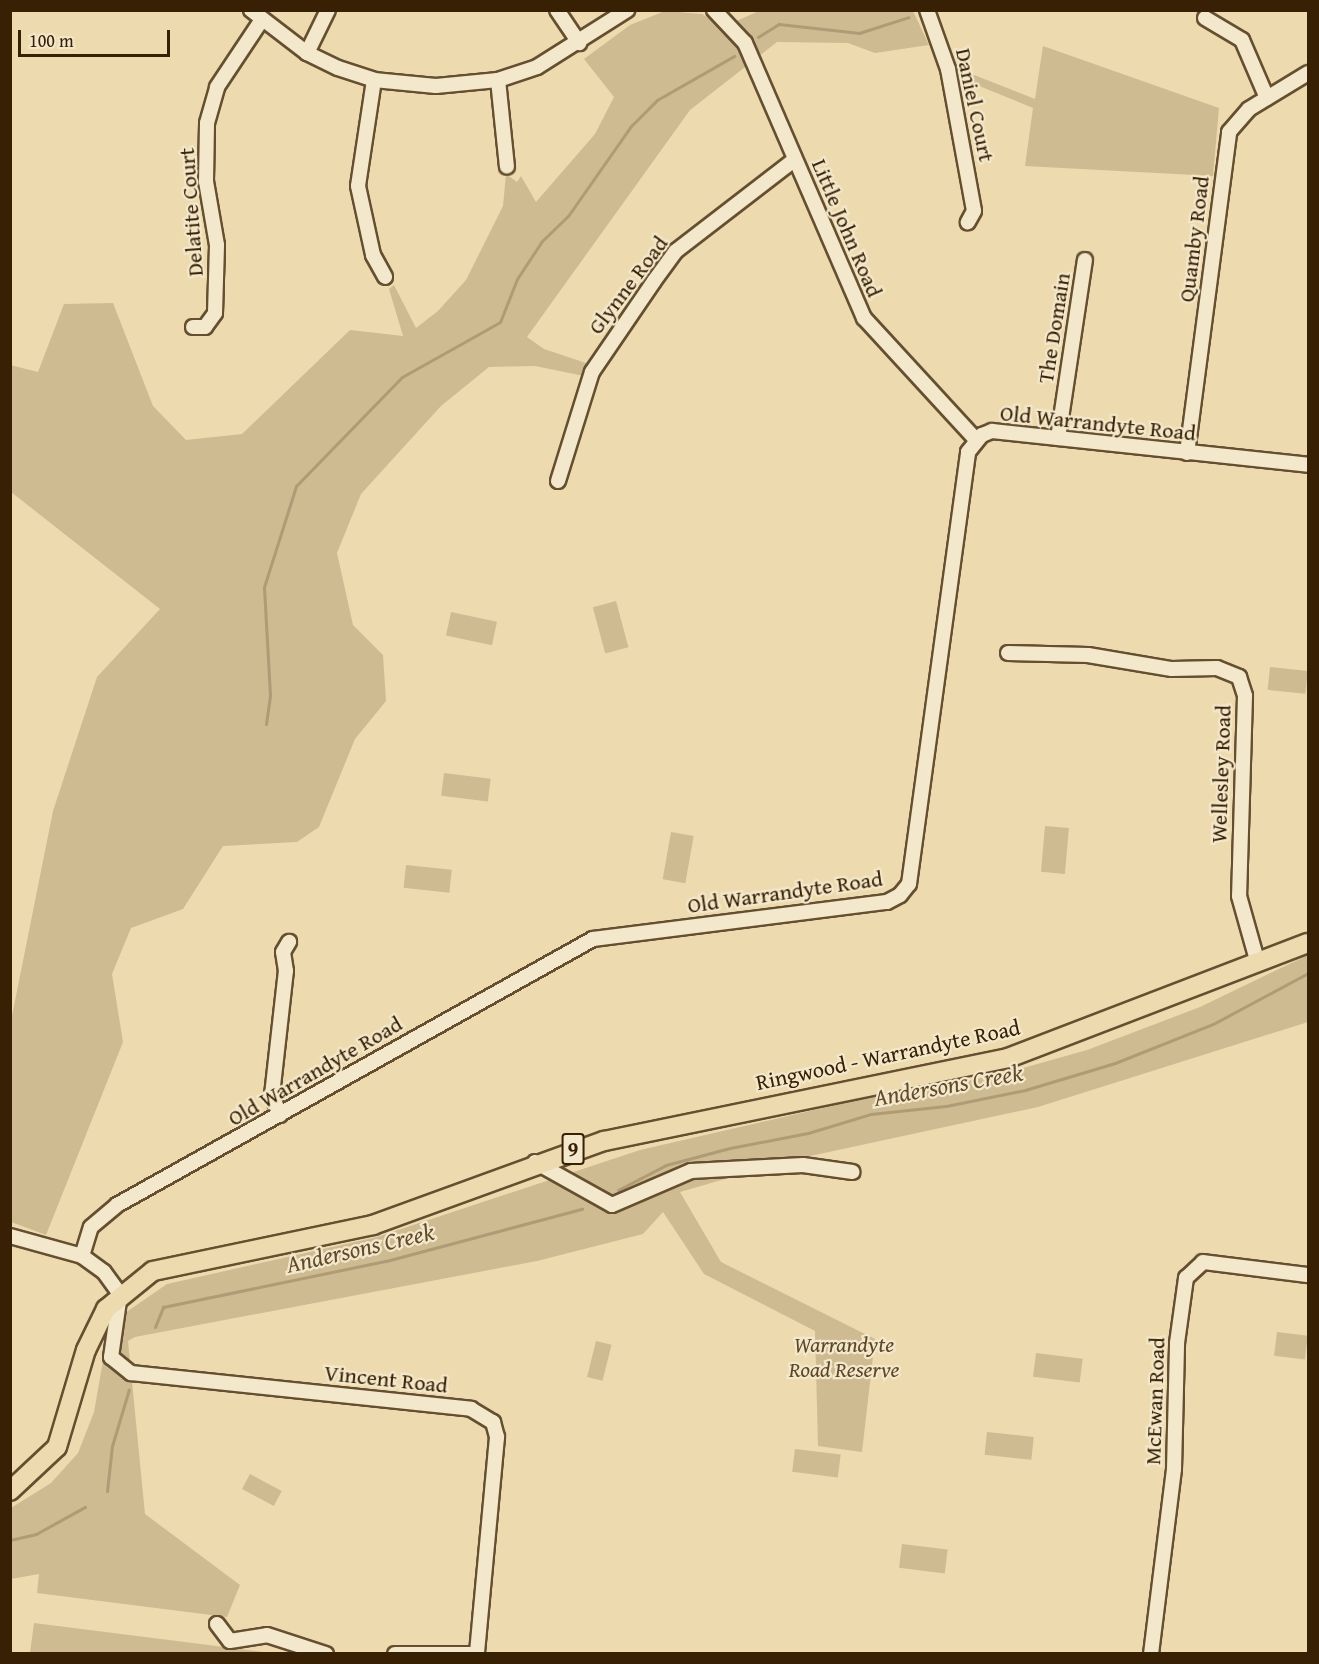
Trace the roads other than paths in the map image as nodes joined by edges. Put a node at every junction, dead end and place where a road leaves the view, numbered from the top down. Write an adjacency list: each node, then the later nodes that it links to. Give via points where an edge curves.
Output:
1 (328, 10): 9 (street)
2 (557, 10): 8 (street)
3 (627, 10): 8 (street)
4 (714, 10): 14 (street, Little John Road, via 745,43)
5 (927, 10): 16 (street, Daniel Court, via 948,69 971,216)
6 (256, 16): 9 (street); 19 (street, Delatite Court, via 217,87 207,123 206,181 217,245 215,313 205,327)
7 (1205, 18): 13 (street, via 1242,40)
8 (579, 43): 12 (street, via 560,57)
9 (307, 52): 11 (street)
10 (1308, 73): 13 (street, Quamby Road)
11 (374, 80): 12 (street, via 436,86); 18 (street, via 358,186 373,255)
12 (498, 80): 15 (street)
13 (1267, 98): 22 (street, Quamby Road, via 1236,119 1229,132)
14 (794, 160): 21 (street, Little John Road, via 864,318); 24 (street, Glynne Road, via 676,251 592,372)
15 (507, 167)
16 (989, 213)
17 (1085, 260): 20 (street, The Domain)
18 (385, 277)
19 (193, 327)
20 (1058, 438): 21 (street, Old Warrandyte Road, via 992,431); 22 (street, Old Warrandyte Road)
21 (976, 440): 29 (street, Old Warrandyte Road, via 964,475 909,884 900,895 887,902 592,939)
22 (1187, 453): 23 (street, Old Warrandyte Road)
23 (1308, 465)
24 (558, 481)
25 (1008, 652): 28 (street, Wellesley Road, via 1088,655 1172,669 1217,668 1239,678 1245,696 1239,896)
26 (1308, 943): 28 (main road, Ringwood - Warrandyte Road / 9)
27 (281, 948): 29 (street, via 286,970 272,1095)
28 (1257, 960): 30 (main road, Ringwood - Warrandyte Road / 9, via 1188,993 1008,1058 716,1116)
29 (280, 1115): 33 (street, Old Warrandyte Road, via 117,1205 92,1227)
30 (536, 1162): 31 (street, via 612,1205 691,1171 803,1165); 35 (main road, Ringwood - Warrandyte Road / 9, via 374,1225 153,1271)
31 (853, 1172)
32 (10, 1236): 33 (street)
33 (82, 1256): 35 (street, via 95,1263)
34 (1308, 1275): 42 (street, McEwan Road, via 1203,1262 1186,1278 1176,1343 1174,1469)
35 (120, 1294): 36 (main road, Ringwood - Warrandyte Road / 9, via 96,1324 57,1447); 41 (street, Vincent Road, via 109,1348 117,1365 131,1374 471,1409 493,1422 497,1437)
36 (10, 1491)
37 (217, 1624): 38 (street, via 230,1641 267,1635)
38 (326, 1653)
39 (395, 1653): 40 (street)
40 (471, 1653)
41 (477, 1653)
42 (1151, 1653)

